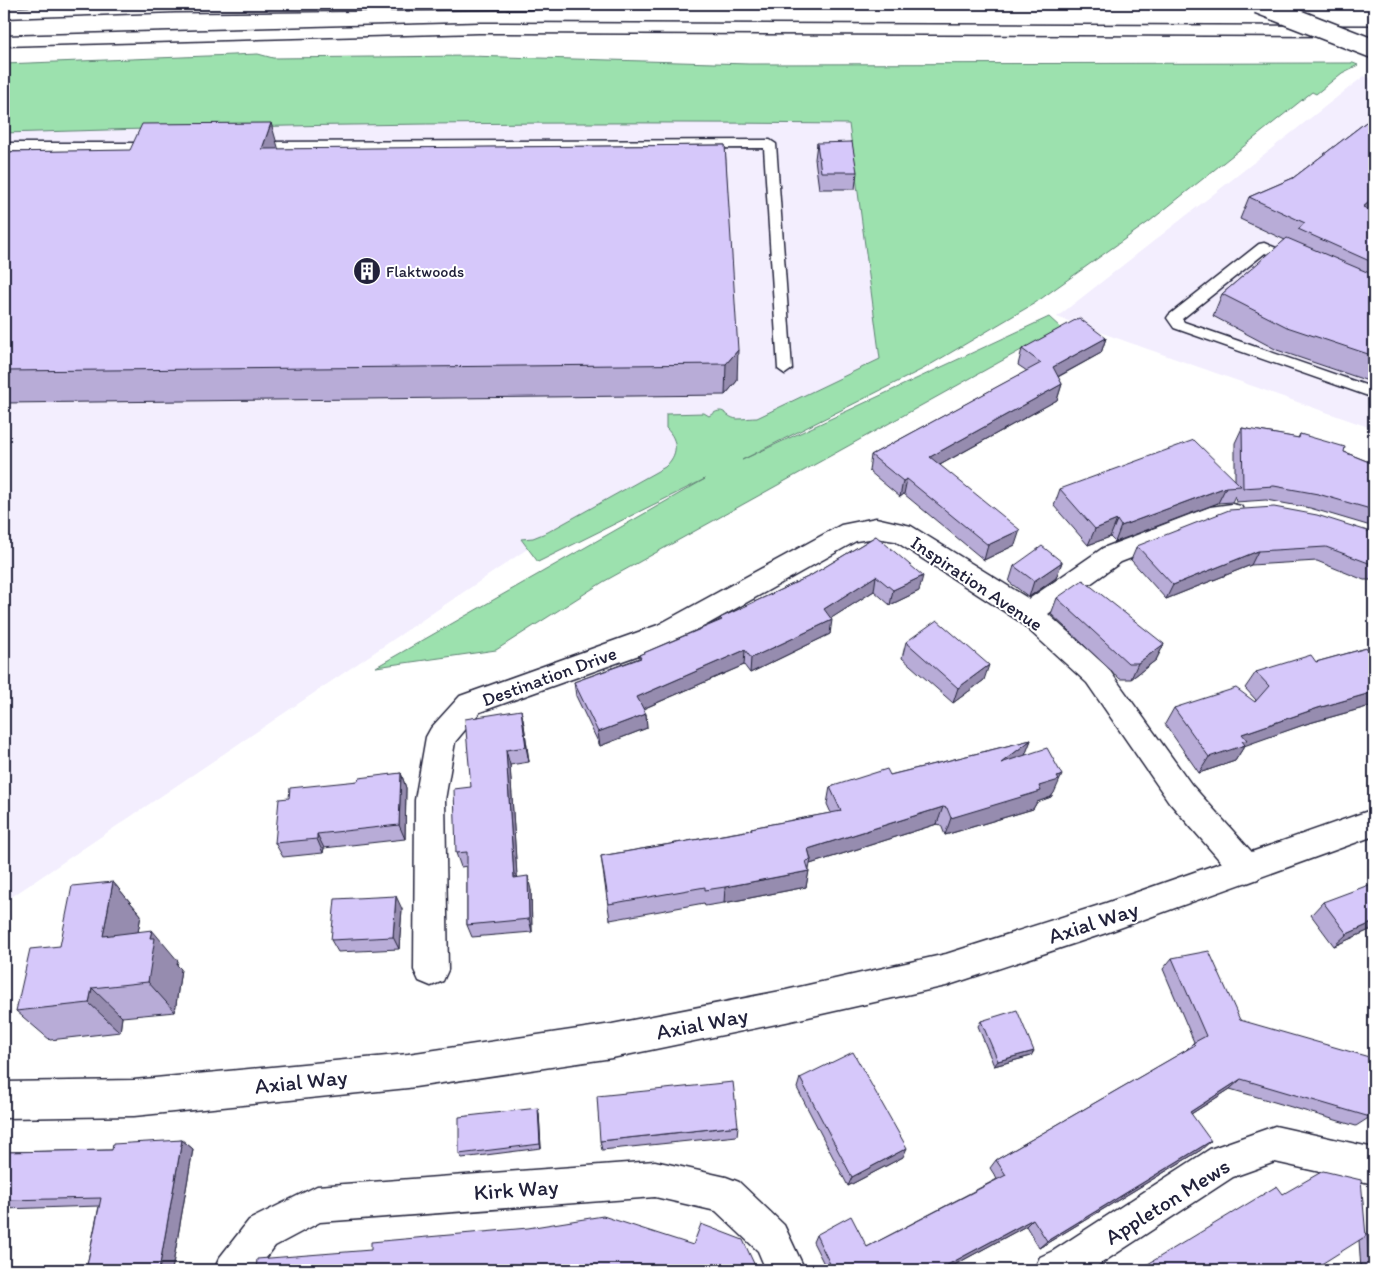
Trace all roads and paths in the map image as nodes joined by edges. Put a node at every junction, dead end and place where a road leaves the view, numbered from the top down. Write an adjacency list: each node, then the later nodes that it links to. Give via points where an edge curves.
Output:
1 (529, 4): 3 (main road, via 175,7)
2 (1258, 4): 6 (main road, bridge)
3 (4, 13)
4 (1374, 32): 5 (main road, via 479,28)
5 (4, 41)
6 (1374, 49)
7 (243, 146): 11 (lane, via 770,144)
8 (173, 147): 9 (lane)
9 (4, 148)
10 (1306, 267): 12 (lane, via 1264,247 1174,318 1179,325)
11 (785, 369)
12 (1374, 393)
13 (1256, 512): 15 (main road, via 1219,514 1112,555)
14 (876, 528): 15 (main road, Inspiration Avenue, via 902,533); 18 (main road, Destination Drive, via 850,532 668,633 470,704 441,736 430,800)
15 (1029, 613): 17 (main road, Inspiration Avenue, via 1097,675 1180,794)
16 (1374, 822): 17 (main road, Axial Way)
17 (1247, 869): 19 (main road, Axial Way, via 946,970 612,1041 408,1070 144,1097)
18 (431, 970)
19 (4, 1100)
20 (1374, 1166): 23 (main road, Appleton Mews, via 1276,1144 1223,1162 1061,1268)
21 (233, 1270): 22 (main road, Kirk Way, via 262,1233 317,1204 655,1179 726,1195 771,1238)
22 (786, 1270)
23 (1053, 1270)

